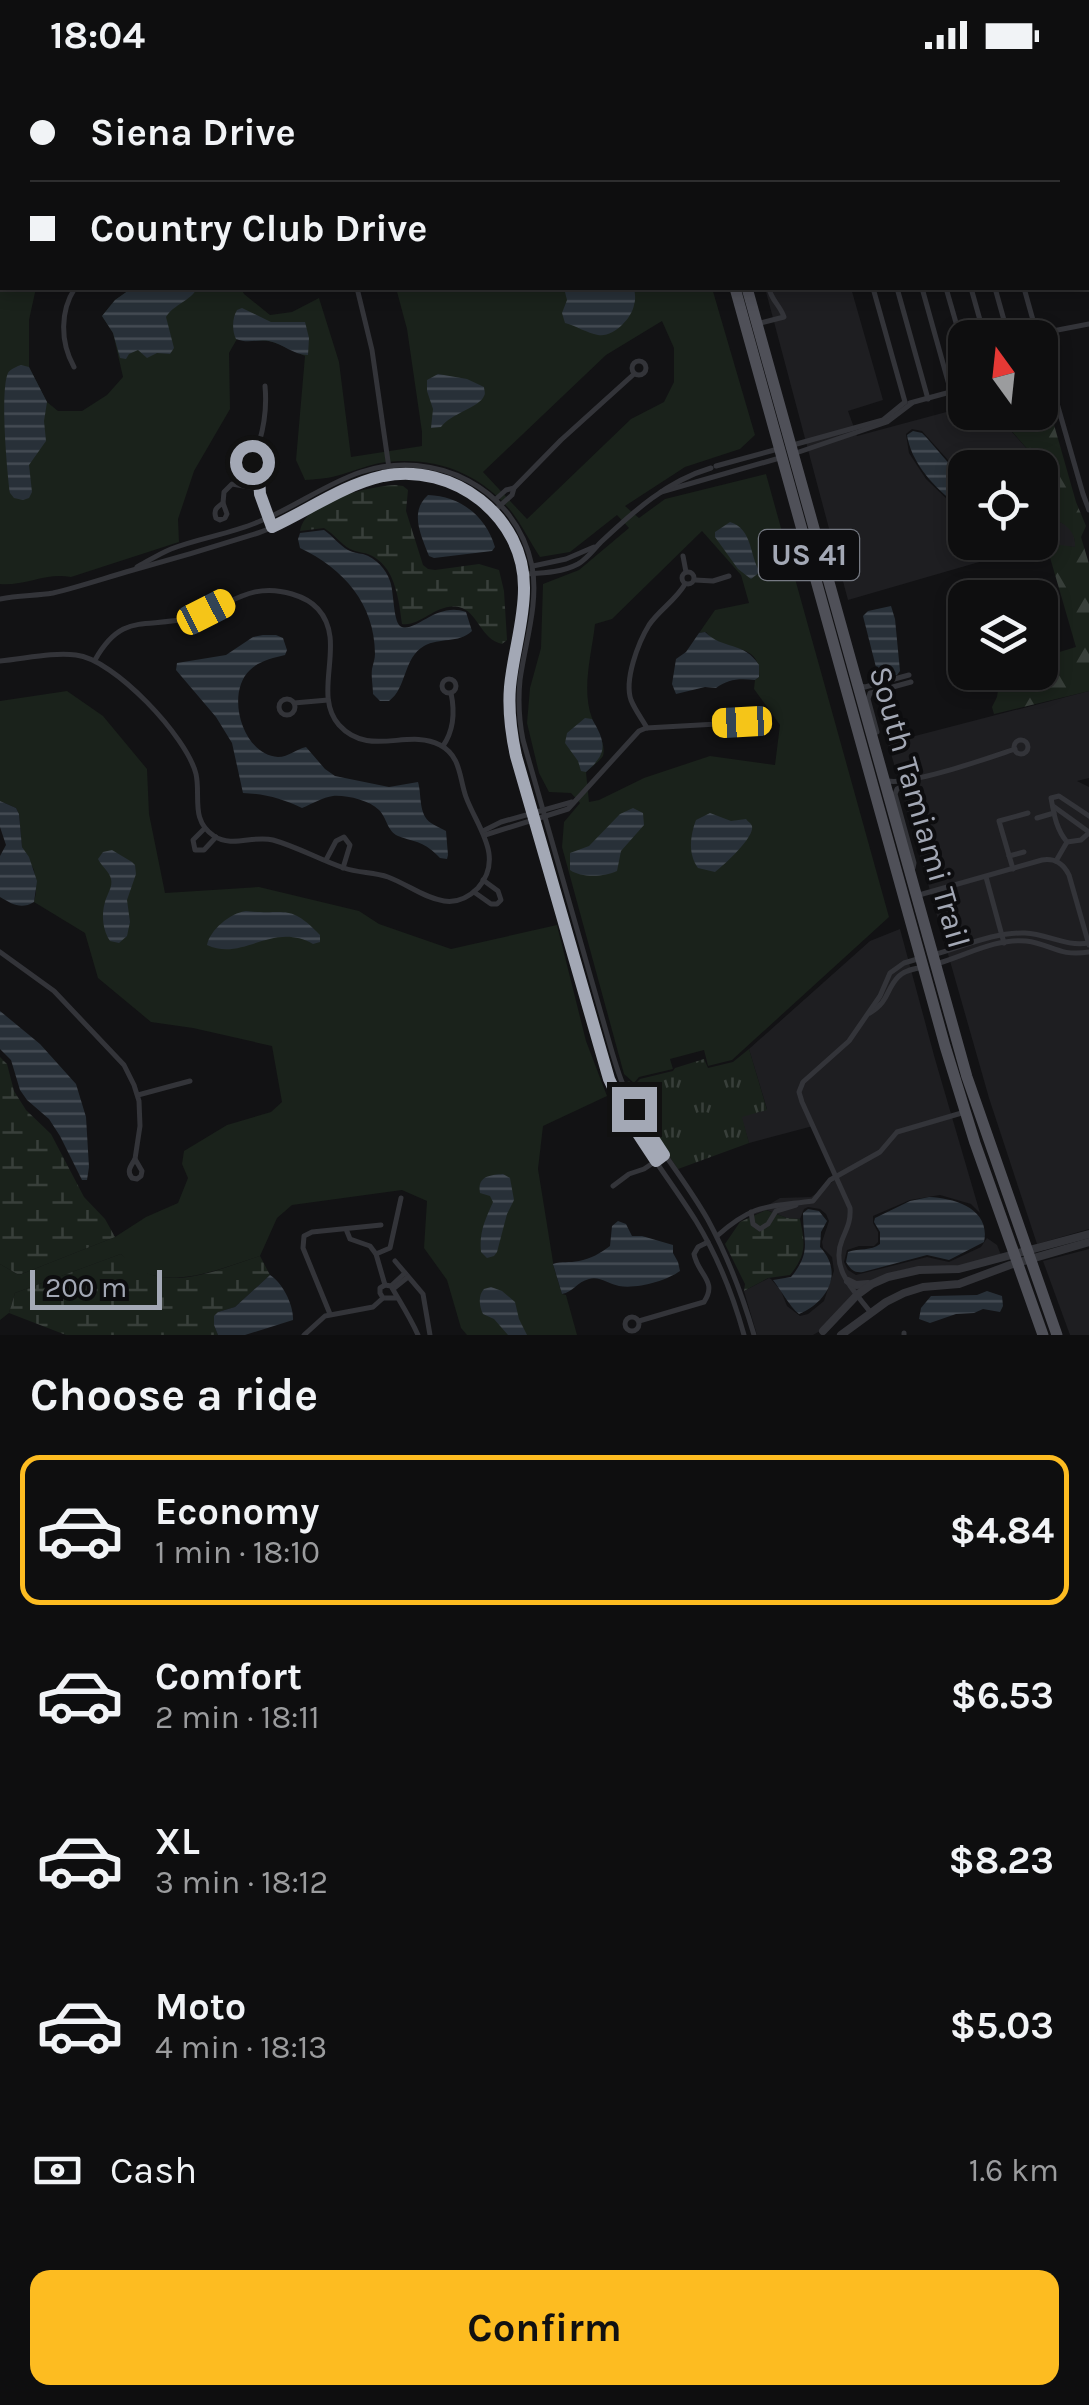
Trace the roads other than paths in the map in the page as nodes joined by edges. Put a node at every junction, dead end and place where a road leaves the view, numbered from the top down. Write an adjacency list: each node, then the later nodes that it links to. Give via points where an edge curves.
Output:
1 (74, 290): 20 (street, via 64,321)
2 (357, 290): 29 (street)
3 (736, 290): 28 (main road, South Tamiami Trail / US 41)
4 (748, 290): 17 (main road, South Tamiami Trail / US 41)
5 (770, 290): 17 (street, via 784,317)
6 (874, 290): 26 (street)
7 (899, 290): 25 (street)
8 (923, 290): 22 (street)
9 (947, 290): 13 (street)
10 (971, 290): 14 (street)
11 (996, 290): 15 (street)
12 (1025, 290): 16 (street)
13 (955, 320)
14 (980, 320)
15 (1004, 320)
16 (1033, 320)
17 (757, 324): 28 (main road, South Tamiami Trail / US 41)
18 (1089, 324): 19 (street)
19 (1058, 333)
20 (74, 366)
21 (634, 374): 34 (street)
22 (948, 381)
23 (265, 386): 31 (street, via 259,443 249,452 252,462 258,460)
24 (948, 393): 25 (street)
25 (928, 398): 26 (street)
26 (908, 402): 28 (street, via 851,436)
27 (1058, 409): 36 (street)
28 (787, 451): 32 (street); 32 (street, via 680,478); 51 (main road, South Tamiami Trail / US 41); 51 (main road, South Tamiami Trail / US 41, via 827,619 852,684)
29 (389, 466): 30 (street); 34 (street, via 440,469); 37 (street, via 340,481)
30 (390, 475): 35 (street, via 440,478); 38 (street, via 349,487)
31 (260, 489): 33 (street, via 232,484); 37 (street)
32 (661, 492): 40 (street, via 585,559)
33 (223, 502)
34 (498, 502): 35 (street); 40 (street, via 518,527)
35 (491, 508): 42 (street, via 512,536)
36 (1089, 510)
37 (268, 518): 38 (street); 41 (street, via 172,549)
38 (272, 527): 41 (street)
39 (683, 556): 43 (street)
40 (532, 570): 42 (street); 63 (street, via 519,714)
41 (130, 571): 47 (street)
42 (523, 571): 65 (street, via 509,709)
43 (686, 572): 45 (street); 46 (street)
44 (729, 576): 45 (street)
45 (695, 580): 46 (street)
46 (685, 584): 56 (street, via 648,627 630,674 632,702)
47 (0, 599)
48 (95, 660): 49 (street, via 72,654); 53 (street, via 130,625 189,618 245,593 280,590 311,603 327,624); 67 (street, via 140,694 188,756)
49 (0, 661)
50 (910, 678): 51 (street)
51 (865, 690): 59 (main road, South Tamiami Trail / US 41); 59 (street); 86 (main road, South Tamiami Trail / US 41)
52 (451, 693): 57 (street, via 452,727)
53 (328, 700): 54 (street); 57 (street, via 338,722 358,737)
54 (294, 703)
55 (753, 722): 56 (street)
56 (648, 728): 63 (street, via 568,810)
57 (443, 746): 68 (street, via 456,761)
58 (1015, 750): 60 (street)
59 (883, 777): 60 (street, via 895,783); 78 (main road, South Tamiami Trail / US 41)
60 (918, 778): 78 (street, via 895,794 914,863)
61 (1053, 810): 64 (street, via 1051,798 1058,796); 66 (street); 69 (street); 71 (street)
62 (1028, 813): 73 (street, via 999,822)
63 (543, 814): 65 (street); 90 (street, via 618,1074)
64 (1089, 816)
65 (533, 817): 68 (street); 92 (street, via 609,1079)
66 (1037, 818)
67 (204, 828): 70 (street); 70 (street, via 193,840 195,850)
68 (484, 833): 80 (street)
69 (1089, 833): 71 (street)
70 (216, 837): 74 (street, via 268,839)
71 (1068, 842): 75 (street)
72 (1024, 852): 73 (street)
73 (1009, 856): 77 (street)
74 (326, 860): 76 (street); 76 (street, via 344,837 350,845)
75 (1056, 861): 77 (street); 84 (street, via 1069,875)
76 (344, 868): 81 (street, via 444,901)
77 (1013, 869): 79 (street)
78 (910, 875): 82 (main road, South Tamiami Trail / US 41)
79 (986, 876): 82 (street); 83 (street)
80 (484, 880): 81 (street); 81 (street, via 501,900 492,904)
81 (474, 892)
82 (916, 896): 86 (main road, South Tamiami Trail / US 41)
83 (1003, 939): 84 (street, via 1033,934); 86 (street)
84 (1089, 946)
85 (0, 952): 88 (street, via 67,1003 120,1060)
86 (927, 961): 89 (main road, South Tamiami Trail / US 41); 93 (street, via 894,968 849,1041 806,1078 800,1092); 105 (main road, South Tamiami Trail / US 41)
87 (190, 1081): 88 (street)
88 (138, 1095): 91 (street)
89 (964, 1112): 93 (street, via 897,1132 880,1152); 105 (main road, South Tamiami Trail / US 41)
90 (664, 1155): 92 (street); 101 (street)
91 (135, 1159)
92 (656, 1161): 94 (street); 102 (street)
93 (836, 1176): 96 (street, via 814,1202); 108 (street, via 851,1214 838,1256)
94 (613, 1186)
95 (402, 1198): 104 (street, via 390,1248)
96 (798, 1204): 97 (street); 97 (street, via 776,1211 760,1229)
97 (751, 1212): 101 (street)
98 (382, 1225): 99 (street)
99 (346, 1229): 104 (street, via 350,1239); 114 (street, via 304,1236)
100 (1089, 1234): 105 (street)
101 (716, 1238): 102 (street); 122 (street)
102 (708, 1242): 116 (street, via 694,1254 709,1284 704,1302); 121 (street)
103 (1089, 1242): 105 (street)
104 (376, 1254): 110 (street)
105 (1022, 1257): 109 (street, via 919,1270); 115 (street, via 958,1284 914,1289); 124 (main road, South Tamiami Trail / US 41); 125 (main road, South Tamiami Trail / US 41)
106 (395, 1261): 107 (street)
107 (406, 1275): 110 (street); 120 (street, via 423,1294)
108 (848, 1281): 109 (street); 111 (street)
109 (872, 1284): 111 (street)
110 (390, 1287): 112 (street, via 380,1288); 113 (street)
111 (857, 1294): 115 (street); 117 (street)
112 (383, 1298): 113 (street); 114 (street, via 372,1307)
113 (396, 1298): 119 (street)
114 (330, 1314): 118 (street)
115 (871, 1314): 123 (street)
116 (638, 1321)
117 (820, 1333)
118 (304, 1335)
119 (418, 1335)
120 (430, 1335)
121 (744, 1335)
122 (754, 1335)
123 (841, 1335)
124 (1043, 1335)
125 (1057, 1335)

